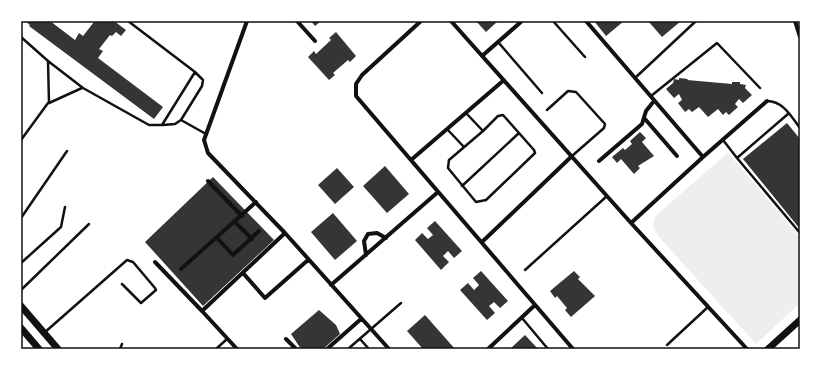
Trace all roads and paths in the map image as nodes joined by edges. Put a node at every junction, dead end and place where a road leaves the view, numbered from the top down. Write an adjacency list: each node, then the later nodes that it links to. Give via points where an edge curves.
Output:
1 (128, 21): 18 (lane)
2 (247, 21): 37 (street)
3 (297, 21): 13 (street)
4 (421, 21): 47 (street, via 362,75 356,84 356,96)
5 (451, 21): 15 (street)
6 (522, 21): 14 (street)
7 (553, 21): 16 (lane)
8 (586, 21): 19 (street)
9 (696, 21): 19 (lane)
10 (794, 21): 12 (street)
11 (21, 37): 17 (lane)
12 (800, 38)
13 (315, 41)
14 (498, 42): 15 (street); 23 (lane)
15 (482, 56): 20 (street)
16 (586, 57)
17 (48, 61): 21 (lane); 27 (lane)
18 (196, 72): 32 (lane, via 203,80 202,86); 33 (lane)
19 (634, 79): 24 (street)
20 (504, 80): 29 (street); 43 (street)
21 (83, 88): 27 (lane); 33 (lane, via 149,126)
22 (760, 88): 24 (lane, via 717,43)
23 (542, 93)
24 (650, 97): 25 (street)
25 (654, 101): 31 (street, via 646,111); 45 (street)
26 (767, 101): 30 (lane, via 781,104); 40 (street)
27 (48, 103): 39 (lane)
28 (548, 110): 43 (lane, via 572,90 605,124 604,128)
29 (466, 113): 35 (street); 36 (lane)
30 (788, 114): 34 (lane); 46 (lane)
31 (645, 119): 44 (street); 48 (street)
32 (181, 120): 33 (lane, via 175,124); 37 (lane)
33 (162, 125)
34 (800, 128)
35 (447, 129): 41 (lane); 47 (street)
36 (483, 131): 38 (lane, via 500,115); 41 (lane)
37 (206, 134): 53 (street, via 204,140 208,152)
38 (519, 134): 50 (lane); 50 (lane, via 534,150 534,156 481,202 476,202)
39 (21, 140)
40 (723, 140): 45 (street); 46 (lane)
41 (464, 148): 50 (lane, via 448,164 448,168)
42 (67, 151): 56 (lane)
43 (572, 156): 52 (street); 66 (street)
44 (677, 156)
45 (703, 157): 58 (street)
46 (737, 158): 62 (lane)
47 (411, 160): 51 (street)
48 (599, 161)
49 (208, 181): 55 (street)
50 (462, 186)
51 (438, 192): 64 (street); 66 (street)
52 (608, 196): 58 (street); 72 (lane)
53 (256, 202): 55 (street); 61 (street)
54 (66, 207): 70 (lane, via 60,227)
55 (242, 216): 57 (street)
56 (21, 218)
57 (235, 222): 63 (street); 65 (street)
58 (631, 223): 80 (street)
59 (90, 224): 76 (lane)
60 (259, 231): 65 (street)
61 (285, 233): 68 (street); 73 (street)
62 (800, 233)
63 (217, 238): 65 (street, via 233,255); 71 (street)
64 (386, 238): 67 (street); 67 (street, via 374,232 368,234 364,241)
65 (252, 239)
66 (482, 242): 78 (street)
67 (366, 255): 75 (street)
68 (308, 260): 73 (street, via 265,298); 75 (street)
69 (155, 262): 81 (street)
70 (21, 263)
71 (181, 269)
72 (525, 270)
73 (243, 273): 81 (street)
74 (122, 284): 87 (lane, via 141,303 156,290 133,262 127,260)
75 (331, 285): 83 (street)
76 (21, 290)
77 (401, 303): 86 (lane)
78 (535, 305): 82 (street); 105 (street)
79 (21, 306): 87 (street)
80 (708, 307): 92 (lane); 106 (street)
81 (202, 311): 88 (street)
82 (522, 317): 103 (street); 104 (lane)
83 (361, 318): 86 (street); 99 (street)
84 (800, 320): 107 (street)
85 (21, 328): 93 (street)
86 (370, 329): 90 (lane); 102 (street)
87 (44, 333): 94 (street)
88 (228, 338): 96 (lane); 97 (street)
89 (286, 339): 98 (street)
90 (360, 339): 100 (lane); 101 (lane)
91 (122, 344): 95 (lane)
92 (667, 345)
93 (39, 349)
94 (58, 349)
95 (120, 349)
96 (216, 349)
97 (237, 349)
98 (296, 349)
99 (327, 349)
100 (348, 349)
101 (369, 349)
102 (389, 349)
103 (488, 349)
104 (548, 349)
105 (573, 349)
106 (747, 349)
107 (768, 349)

